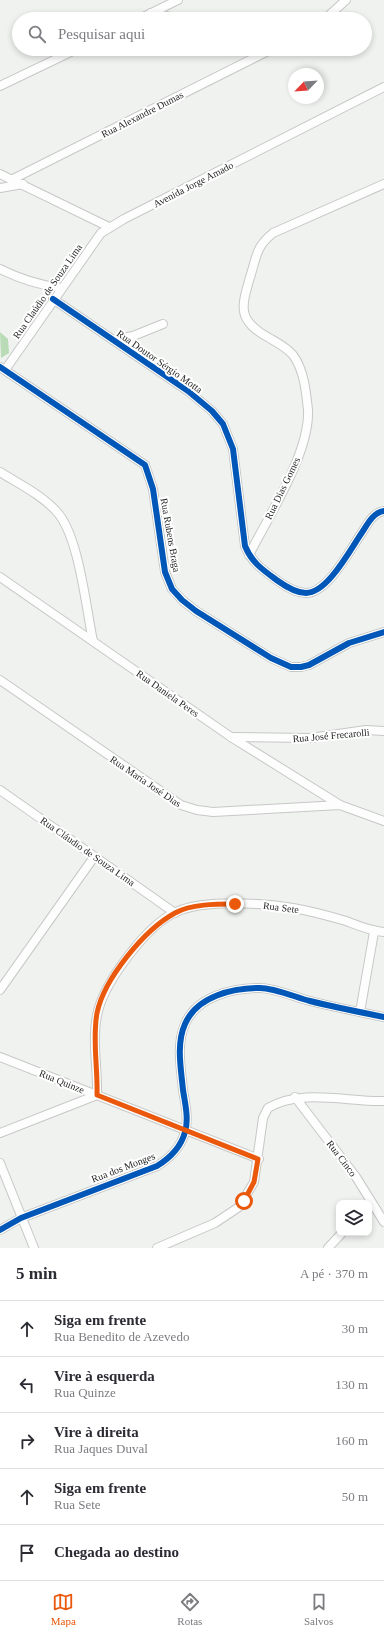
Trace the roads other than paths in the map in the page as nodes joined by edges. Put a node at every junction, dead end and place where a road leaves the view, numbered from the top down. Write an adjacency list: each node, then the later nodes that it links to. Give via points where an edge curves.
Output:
1 (178, 0): 3 (street)
2 (346, 0): 4 (street)
3 (153, 12)
4 (333, 12)
5 (62, 56): 7 (street)
6 (258, 56): 10 (street, Rua Alexandre Dumas)
7 (0, 86)
8 (384, 87): 14 (street, Avenida Jorge Amado)
9 (0, 174): 10 (street)
10 (13, 179): 11 (street)
11 (23, 184): 13 (street); 14 (street)
12 (382, 187): 23 (street, Rua Dias Gomes, via 273,233 262,242 257,251 242,305 244,316 258,332 292,354 298,364 304,378 307,422 290,475)
13 (0, 188)
14 (109, 227): 16 (street, Rua Claúdio de Souza Lima, via 101,233)
15 (0, 269): 16 (street, via 19,278)
16 (61, 288): 17 (street, Rua Claúdio de Souza Lima)
17 (53, 299): 19 (street, Rua Doutor Sérgio Motta); 20 (street, Rua Claúdio de Souza Lima)
18 (163, 324): 19 (street, via 133,336)
19 (113, 340): 23 (street, Rua Doutor Sérgio Motta, via 188,391 223,424 233,449 245,546)
20 (3, 369): 25 (street, Rua Rubens Braga, via 145,465 153,489 165,572 172,589 196,611 271,658 291,667 309,665 349,643)
21 (0, 472): 26 (street, via 47,502 58,512 67,526 74,546)
22 (384, 511): 23 (street, via 374,515 339,567 322,587 315,591 305,593 286,586 254,562)
23 (249, 555)
24 (0, 577): 26 (street, Rua Daniela Peres)
25 (384, 632)
26 (93, 641): 29 (street, Rua Daniela Peres)
27 (0, 680): 31 (street, Rua Maria José Dias, via 181,805 213,812)
28 (384, 732): 29 (street, Rua José Frecarolli, via 366,730 303,738)
29 (231, 737): 31 (street, Rua Daniela Peres)
30 (0, 790): 33 (street, Rua Cláudio de Souza Lima)
31 (340, 804): 32 (street, Rua Maria José Dias)
32 (384, 821)
33 (94, 857): 34 (street, Rua Cláudio de Souza Lima); 37 (street)
34 (175, 913): 35 (street, Rua Sete, via 213,904 274,905 315,912); 41 (street, via 154,928 137,945 106,990 98,1011 95,1031)
35 (374, 932): 36 (street, Rua Sete); 38 (street)
36 (384, 932)
37 (0, 990)
38 (360, 1012): 39 (street); 44 (street, via 262,988 234,989 210,998 190,1015 182,1035 180,1050)
39 (384, 1017)
40 (0, 1057): 41 (street, Rua Quinze)
41 (97, 1095): 44 (street, Rua Quinze); 45 (street)
42 (295, 1097): 43 (street); 46 (street, via 274,1104 265,1112); 48 (street, Rua Cinco, via 356,1176)
43 (384, 1101)
44 (186, 1131): 46 (street, Rua Quinze); 50 (street, Rua dos Monges, via 172,1155 157,1166)
45 (0, 1132)
46 (258, 1159): 55 (street, via 254,1182 239,1207 215,1223)
47 (0, 1163): 50 (street)
48 (369, 1200)
49 (372, 1205): 51 (street, Rua Cinco)
50 (21, 1218): 52 (street, Rua dos Monges); 54 (street)
51 (384, 1222)
52 (0, 1230)
53 (339, 1236): 56 (street)
54 (34, 1248)
55 (157, 1248)
56 (328, 1248)

